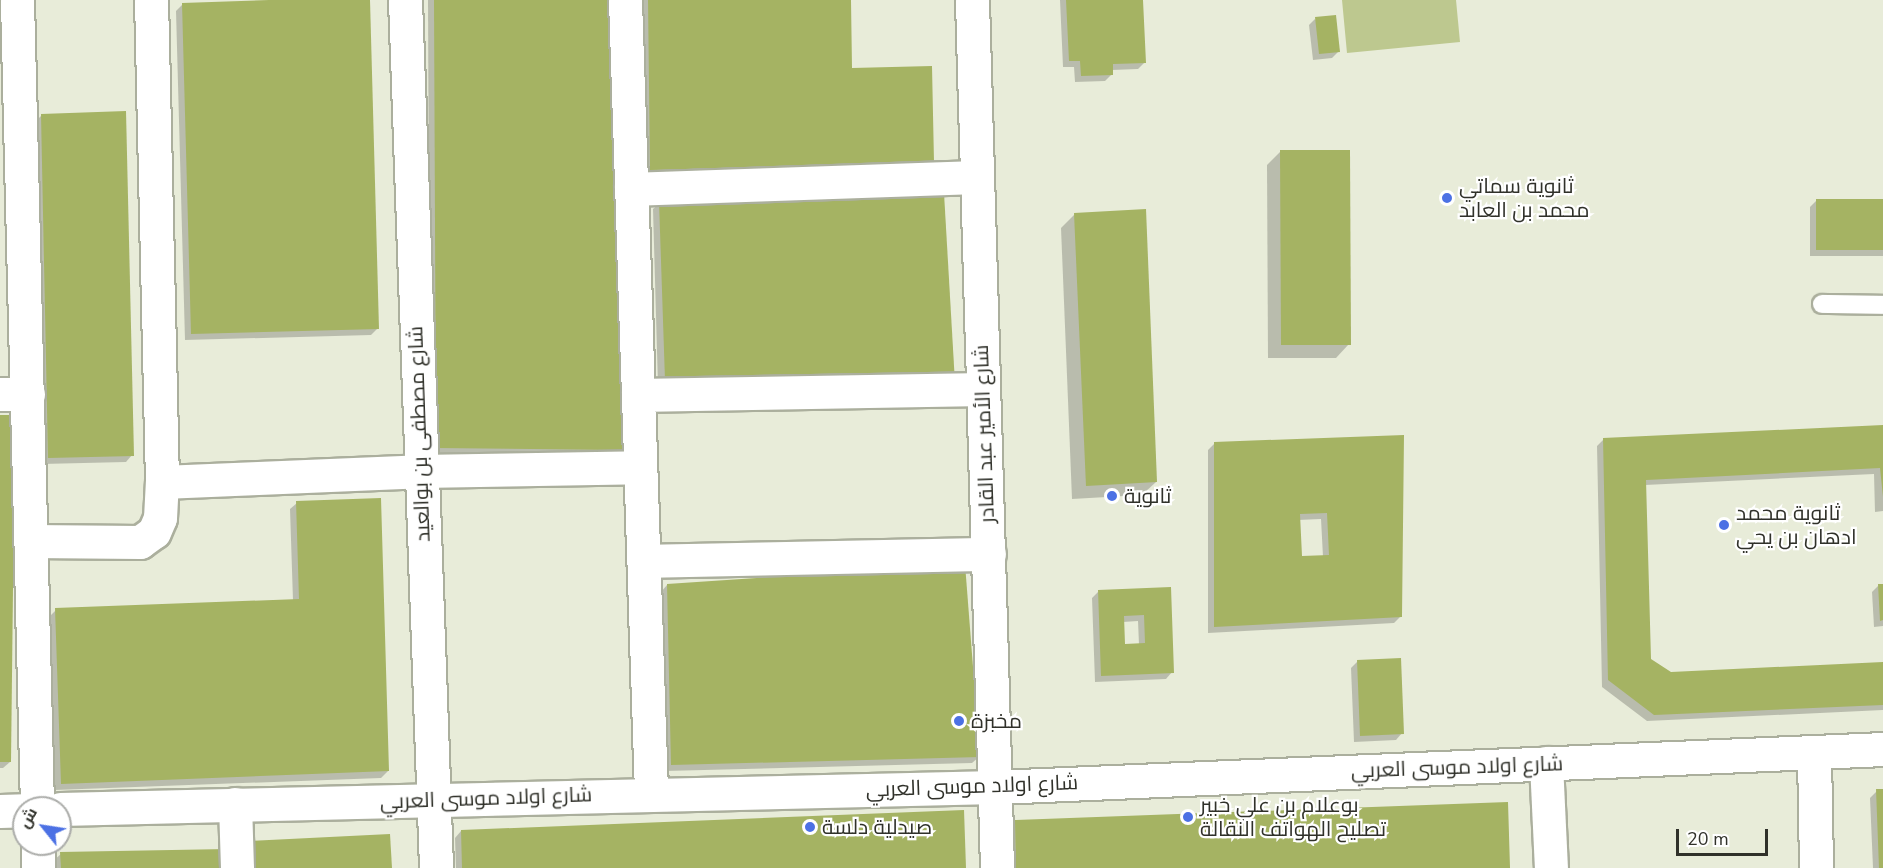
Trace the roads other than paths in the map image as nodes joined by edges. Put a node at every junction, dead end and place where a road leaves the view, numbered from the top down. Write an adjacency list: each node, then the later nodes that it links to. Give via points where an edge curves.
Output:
1 (17, 0): 11 (street)
2 (152, 0): 15 (street)
3 (405, 0): 14 (street, شارع مصطفى بن بوالعيد)
4 (625, 0): 7 (street)
5 (972, 0): 6 (street, شارع الأمير عبد القادر)
6 (975, 177): 7 (street); 10 (street, شارع الأمير عبد القادر)
7 (631, 189): 12 (street)
8 (1822, 303): 9 (lane)
9 (1883, 305)
10 (983, 389): 12 (street); 17 (street, شارع الأمير عبد القادر)
11 (14, 394): 16 (street)
12 (638, 395): 13 (street)
13 (640, 467): 14 (street); 18 (street)
14 (420, 471): 15 (street); 25 (street, شارع مصطفى بن بوالعيد)
15 (162, 482): 16 (street, via 160,518 154,532 140,542)
16 (31, 542): 24 (street)
17 (988, 554): 18 (street); 22 (street, شارع الأمير عبد القادر)
18 (644, 561): 23 (street)
19 (1883, 749): 20 (street, شارع اولاد موسى العربي)
20 (1814, 753): 21 (street, شارع اولاد موسى العربي); 32 (street)
21 (1546, 763): 22 (street, شارع اولاد موسى العربي); 31 (street)
22 (996, 787): 23 (street, شارع اولاد موسى العربي); 30 (street, شارع الأمير عبد القادر)
23 (651, 793): 25 (street, شارع اولاد موسى العربي)
24 (37, 796)
25 (434, 800): 26 (street, شارع اولاد موسى العربي); 29 (street, شارع مصطفى بن بوالعيد)
26 (235, 804): 27 (street, شارع اولاد موسى العربي); 28 (street)
27 (72, 808)
28 (237, 868)
29 (436, 868)
30 (997, 868)
31 (1551, 868)
32 (1816, 868)

